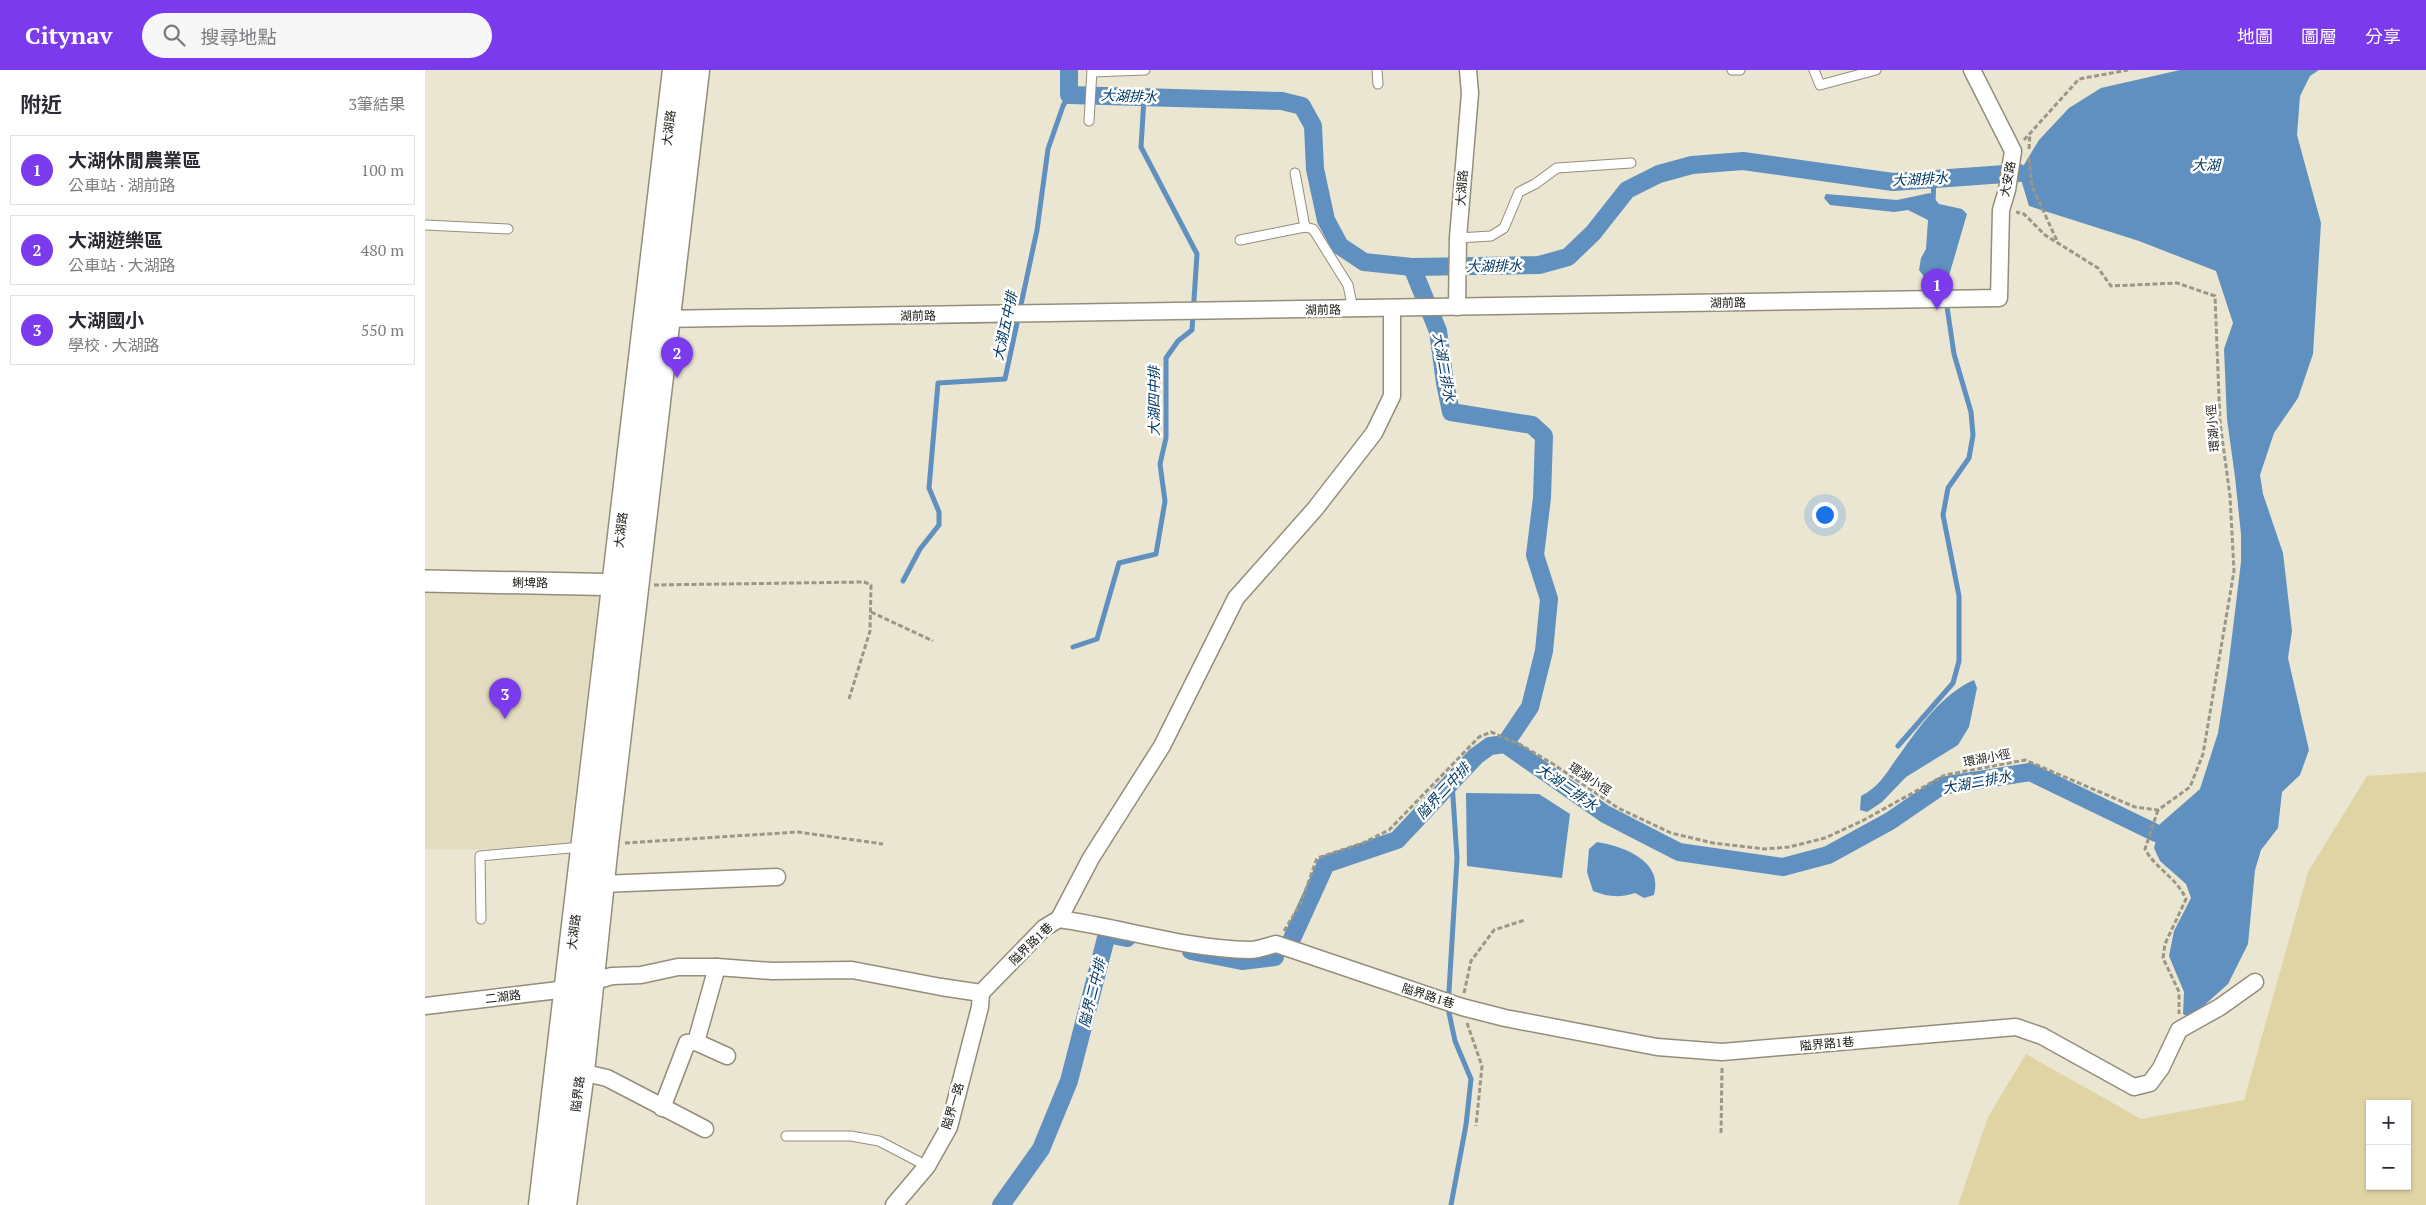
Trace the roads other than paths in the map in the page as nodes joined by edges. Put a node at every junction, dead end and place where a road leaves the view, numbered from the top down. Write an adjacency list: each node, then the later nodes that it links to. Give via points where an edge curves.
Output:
1 (676, 70): 25 (main road, 大湖路)
2 (696, 70): 25 (main road, 大湖路)
3 (1145, 70): 11 (lane)
4 (1377, 70): 12 (lane)
5 (1468, 70): 19 (street, 大湖路, via 1470,93)
6 (1731, 70): 7 (lane)
7 (1740, 70)
8 (1814, 70): 9 (lane, via 1820,85)
9 (1876, 70)
10 (1972, 70): 21 (street, 大安路, via 2013,151 2001,210)
11 (1092, 71): 13 (lane)
12 (1378, 84)
13 (1089, 120)
14 (1631, 164): 19 (lane, via 1557,168 1519,192 1504,228 1491,236)
15 (1295, 173): 17 (lane)
16 (425, 225): 18 (lane)
17 (1305, 227): 20 (lane); 23 (lane, via 1313,229 1347,285)
18 (508, 229)
19 (1459, 238): 22 (street, 大湖路)
20 (1241, 240)
21 (1999, 298): 22 (street, 湖前路)
22 (1457, 307): 24 (street, 湖前路)
23 (1353, 309): 24 (street, 湖前路); 25 (street, 湖前路)
24 (1392, 309): 32 (street, via 1392,396 1373,433 1315,509 1236,598 1162,746 1091,858)
25 (657, 320): 27 (main road, 大湖路)
26 (425, 581): 27 (street, 蜊埤路)
27 (625, 585): 28 (main road, 大湖路)
28 (595, 845): 30 (main road, 大湖路); 31 (lane, via 480,856); 35 (main road, 大湖路)
29 (777, 878): 30 (street)
30 (601, 884): 35 (main road, 大湖路)
31 (481, 919)
32 (1059, 919): 34 (street, 隘界路1巷, via 1183,944 1251,950 1276,944 1426,996 1505,1018 1657,1047 1722,1052 2017,1027 2042,1036 2134,1086 2150,1082 2161,1068 2179,1030 2220,1008); 36 (street, 隘界路1巷, via 1044,928)
33 (717, 967): 35 (street, via 612,976); 36 (street, via 772,972 852,970); 38 (street)
34 (2255, 982)
35 (579, 986): 37 (street, 二湖路); 40 (main road, 隘界路); 45 (main road, 隘界路)
36 (981, 993): 44 (street, 隘界一路, via 949,1127)
37 (425, 1006)
38 (696, 1042): 39 (street); 41 (street, via 687,1043)
39 (727, 1056)
40 (581, 1072): 41 (street, via 607,1078); 46 (main road, 隘界路)
41 (662, 1108): 42 (street)
42 (705, 1129)
43 (786, 1136): 44 (lane, via 851,1136 879,1141)
44 (927, 1166): 47 (street, 隘界一路)
45 (542, 1205)
46 (563, 1205)
47 (894, 1205)

